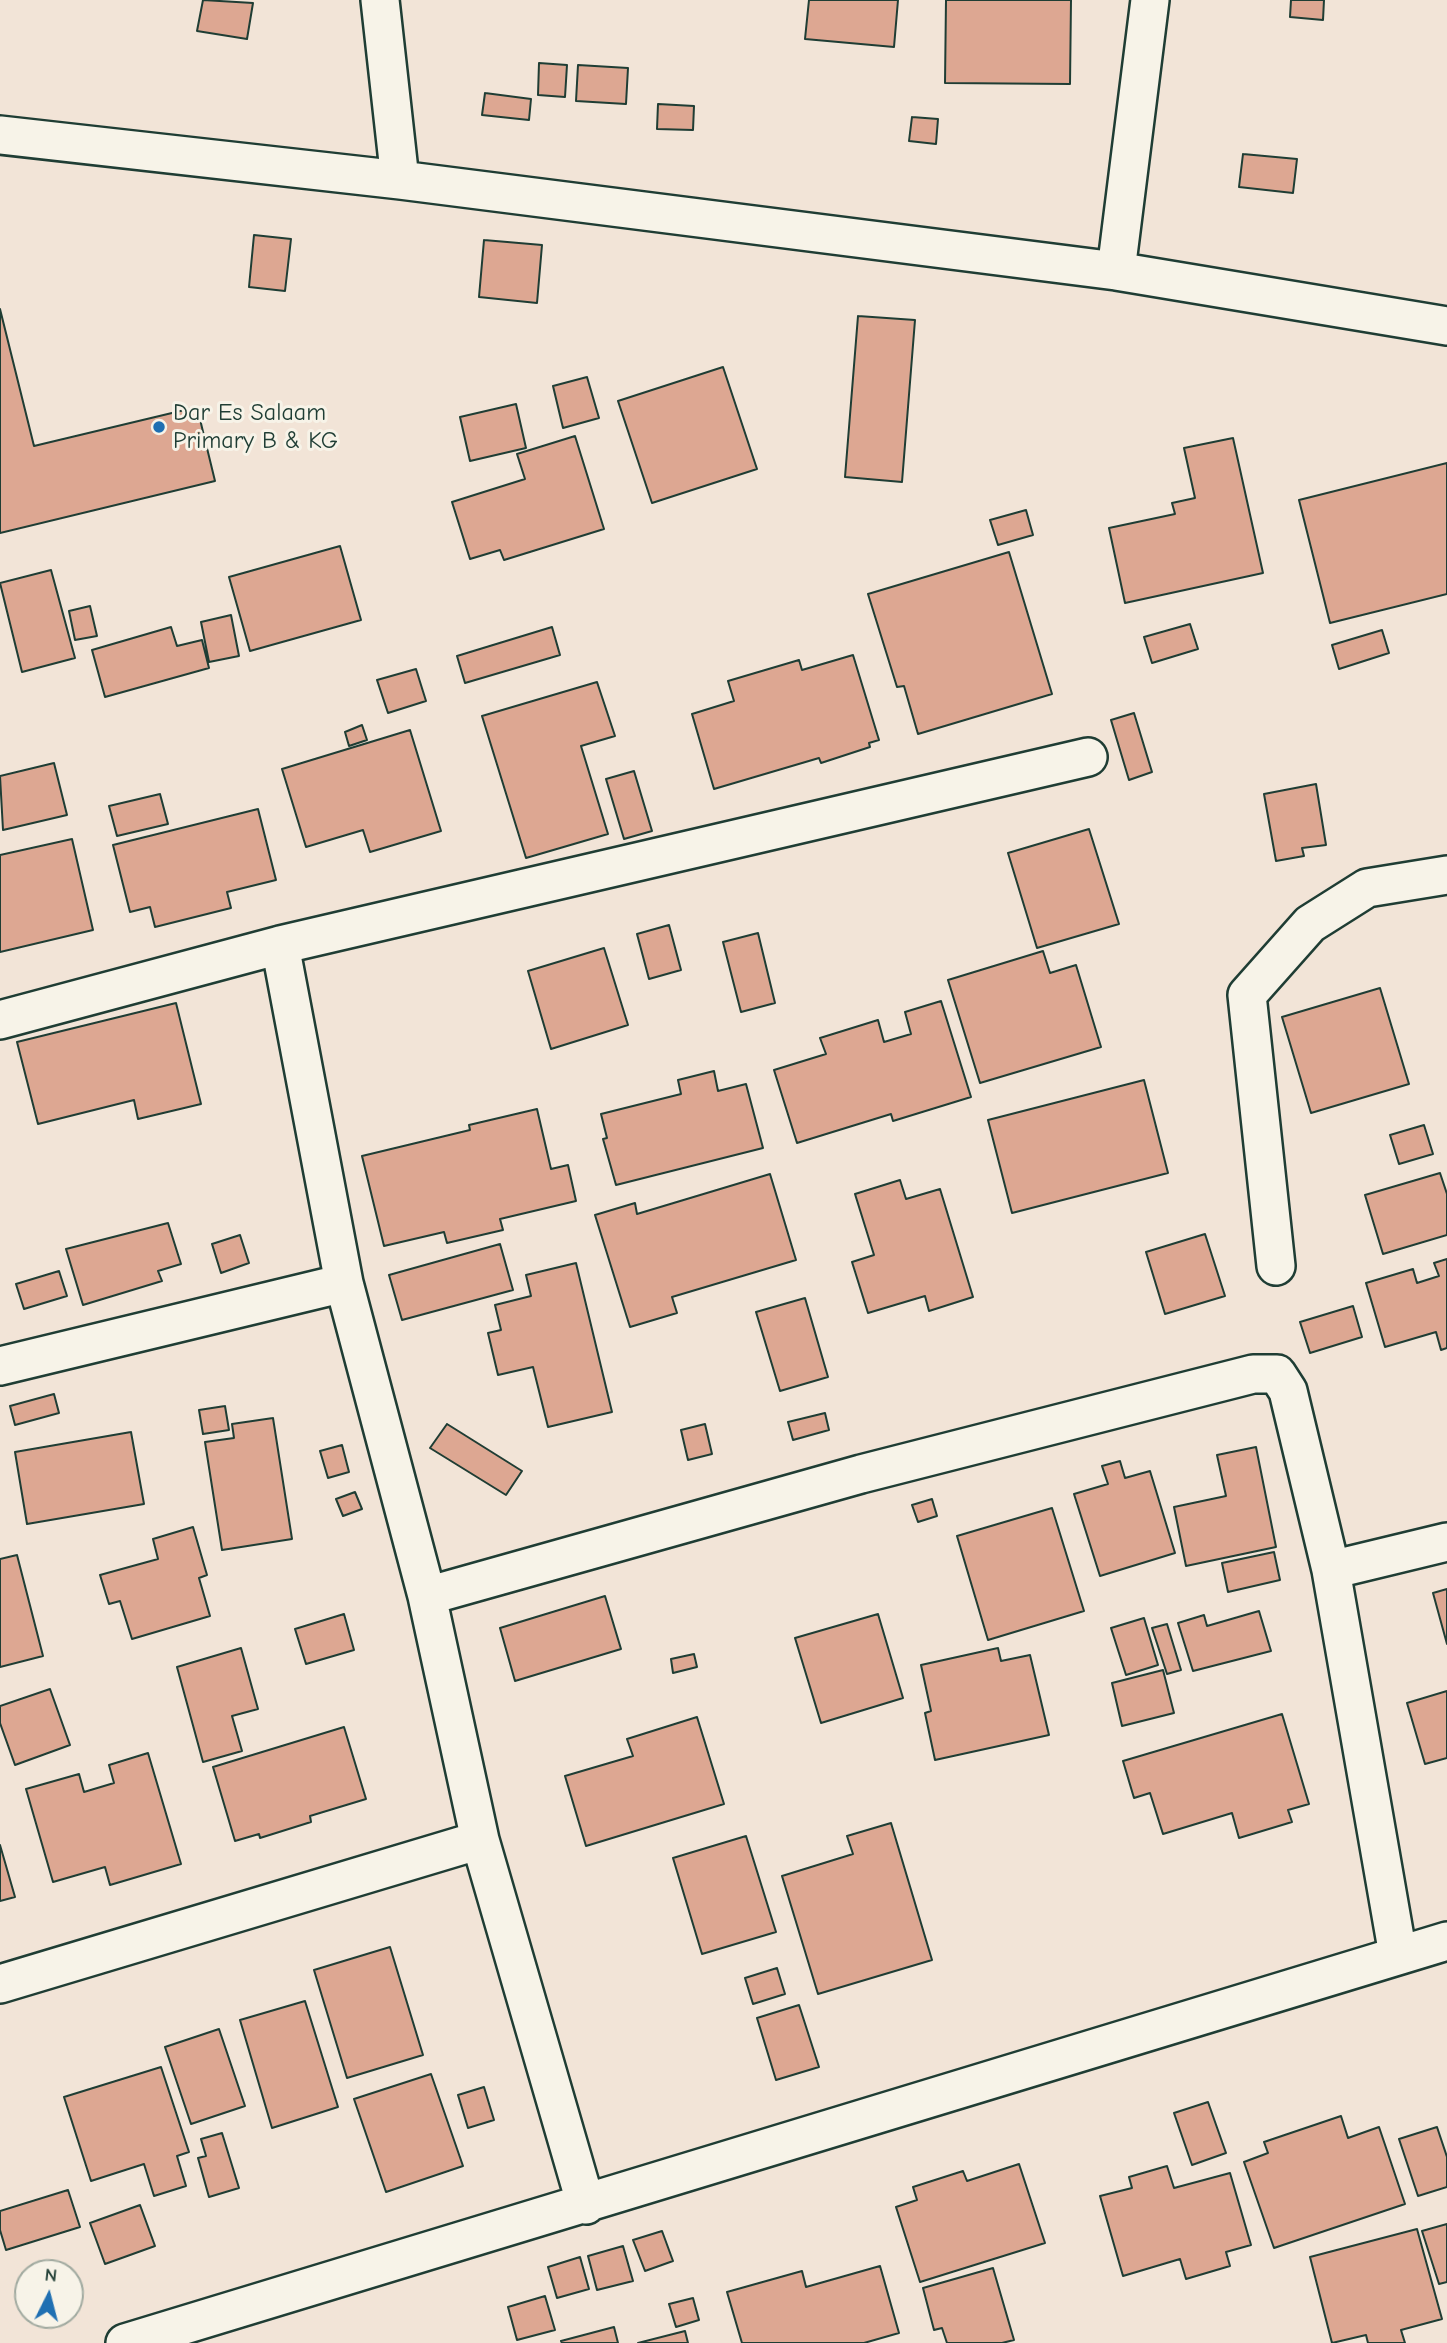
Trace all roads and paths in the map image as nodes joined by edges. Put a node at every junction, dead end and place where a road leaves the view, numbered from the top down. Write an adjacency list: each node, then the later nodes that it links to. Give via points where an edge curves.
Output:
1 (380, 0): 4 (street)
2 (1150, 0): 5 (street)
3 (0, 135): 4 (street)
4 (400, 180): 5 (street)
5 (1116, 271): 6 (street)
6 (1447, 326)
7 (1088, 757): 9 (street)
8 (1447, 875): 11 (street, via 1367,888 1310,924 1247,995)
9 (281, 945): 10 (street); 12 (street)
10 (0, 1020)
11 (1276, 1266)
12 (344, 1283): 13 (street); 16 (street)
13 (0, 1366)
14 (1447, 1542): 15 (street)
15 (1331, 1570): 16 (street, via 1288,1391 1277,1374 1253,1374 861,1474); 19 (street)
16 (427, 1596): 17 (street)
17 (480, 1840): 20 (street); 21 (street)
18 (1447, 1941): 19 (street)
19 (1398, 1955): 21 (street)
20 (0, 1984)
21 (586, 2205): 22 (street)
22 (125, 2343)

